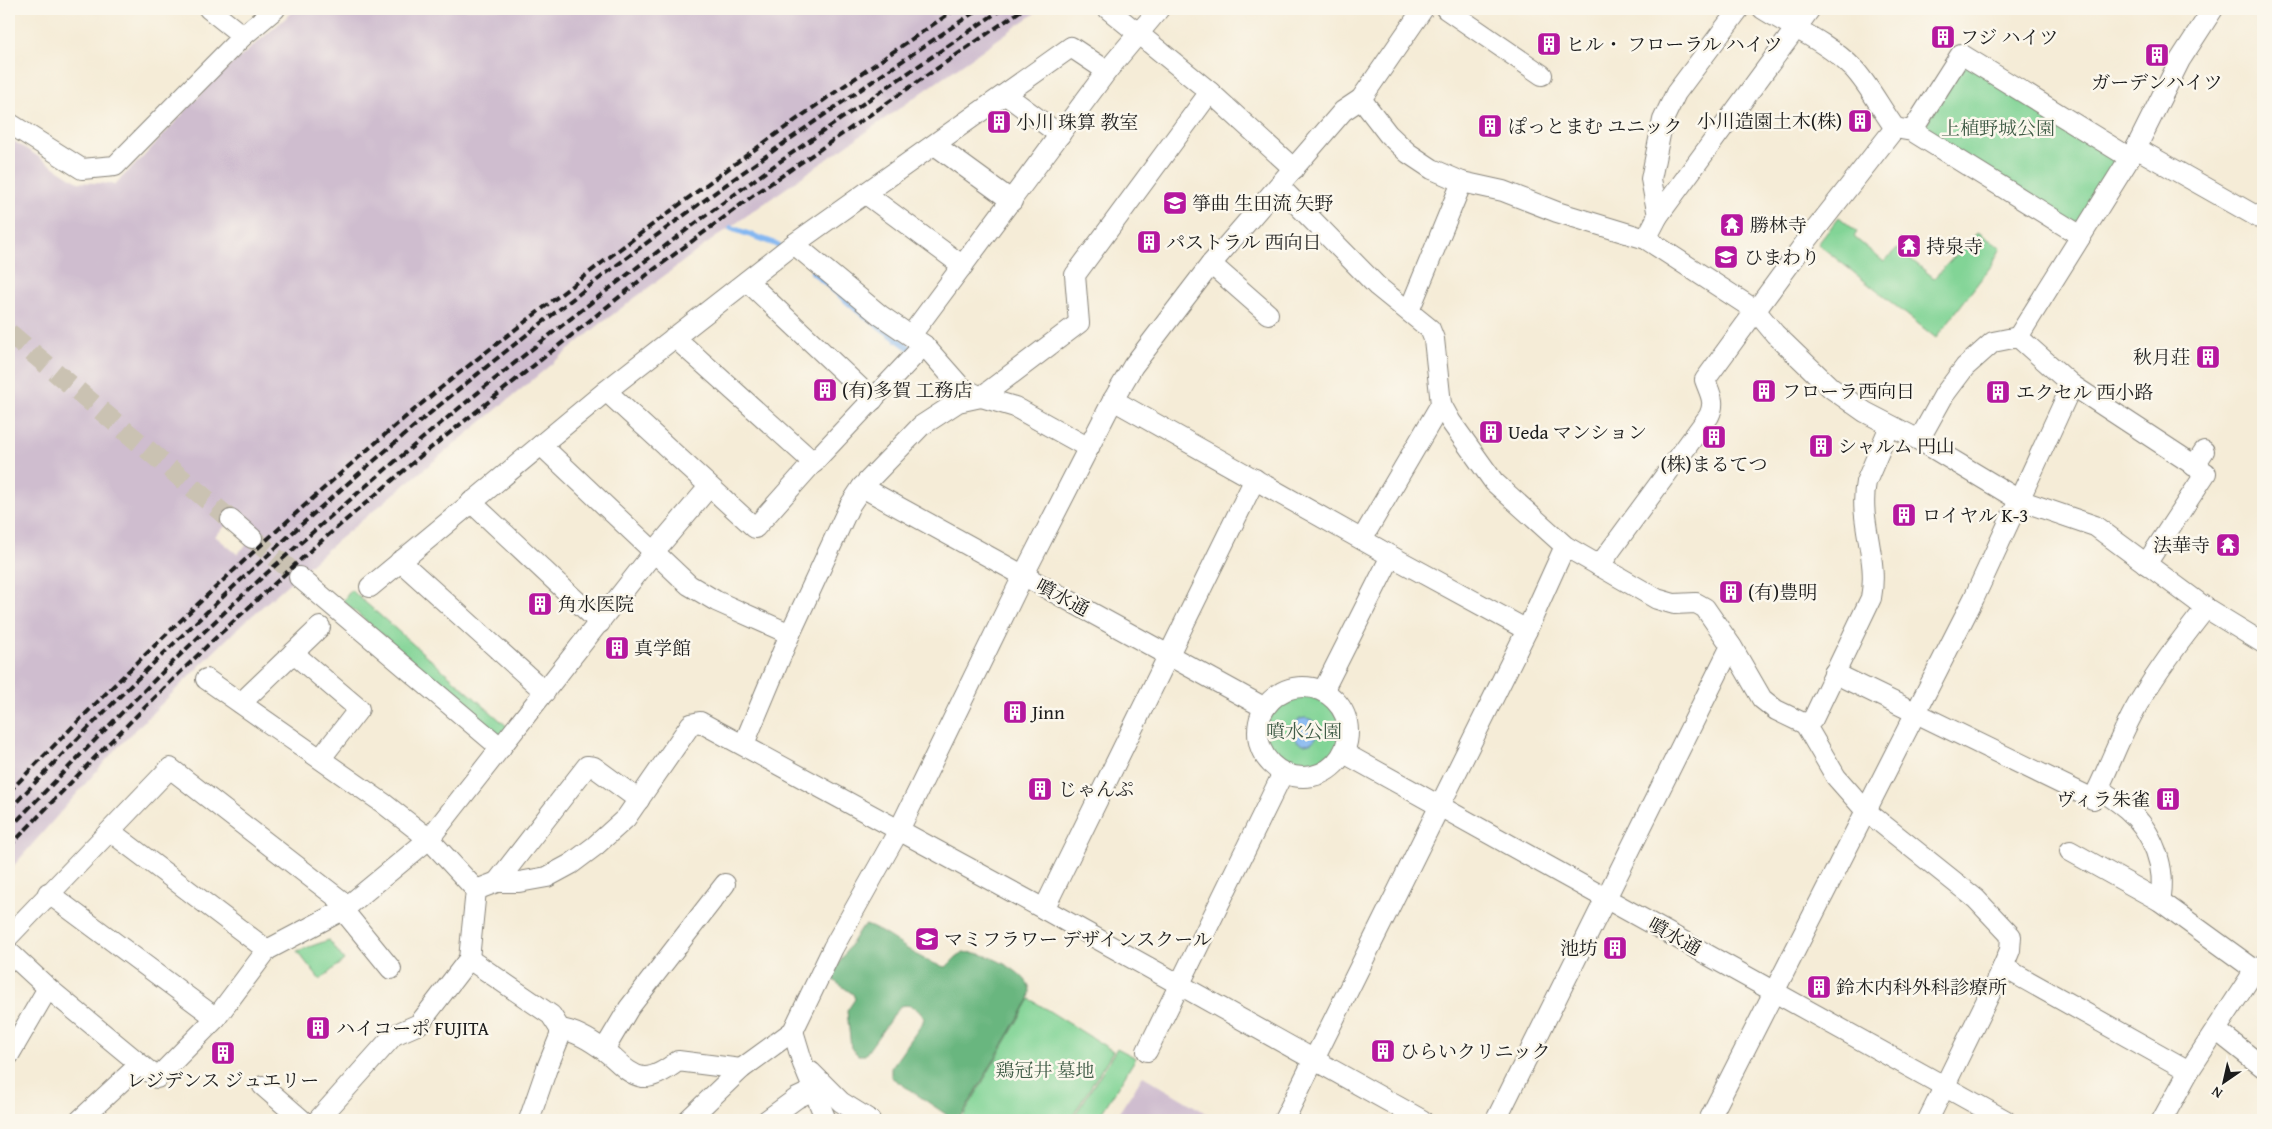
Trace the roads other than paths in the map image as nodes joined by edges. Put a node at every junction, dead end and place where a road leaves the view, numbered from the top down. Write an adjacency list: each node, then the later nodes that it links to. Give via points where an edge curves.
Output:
1 (209, 9): 13 (street)
2 (274, 9): 13 (street)
3 (1108, 9): 12 (street)
4 (1159, 9): 12 (street)
5 (1423, 9): 18 (street)
6 (1446, 9): 15 (street)
7 (1739, 9): 29 (street, via 1676,93 1663,120 1651,179)
8 (1763, 9): 11 (street)
9 (1810, 9): 11 (street)
10 (2213, 9): 23 (street, via 2180,60)
11 (1796, 26): 20 (street, via 1854,69); 29 (street)
12 (1138, 34): 14 (street); 16 (street)
13 (243, 36): 19 (street, via 114,166 82,169)
14 (1107, 71): 17 (street, via 1071,47); 21 (street)
15 (1542, 75)
16 (1210, 92): 24 (street); 45 (street, via 1074,275 1079,323)
17 (1006, 95): 21 (street); 22 (street)
18 (1361, 99): 24 (street, via 1343,110); 25 (street, via 1388,134 1408,153 1432,169)
19 (9, 122)
20 (1903, 129): 23 (street, via 1961,54); 31 (street); 37 (street)
21 (1060, 135): 28 (street)
22 (936, 145): 27 (street); 28 (street)
23 (2133, 153): 30 (street); 31 (street)
24 (1294, 169): 26 (street)
25 (1462, 182): 32 (street, via 1502,191); 38 (street)
26 (1279, 186): 34 (street); 38 (street, via 1377,286)
27 (866, 194): 33 (street); 35 (street)
28 (1012, 201): 35 (street)
29 (1658, 216): 32 (street)
30 (2263, 220)
31 (2081, 236): 41 (street)
32 (1646, 239): 37 (street)
33 (794, 244): 36 (street); 42 (street, via 880,315)
34 (1211, 264): 39 (street); 47 (street, via 1133,366)
35 (962, 266): 42 (street)
36 (747, 281): 40 (street); 46 (street)
37 (1755, 310): 49 (street, via 1775,334 1832,388); 67 (street, via 1705,380 1714,401 1709,416)
38 (1409, 311): 48 (street, via 1430,329 1434,339)
39 (1268, 314)
40 (674, 337): 44 (street); 53 (street)
41 (2018, 337): 43 (street); 50 (street, via 1992,342 1965,367 1944,395)
42 (918, 340): 45 (street, via 961,387); 46 (street)
43 (2072, 385): 57 (street); 66 (street, via 2199,458 2206,473)
44 (606, 391): 51 (street); 55 (street)
45 (981, 397): 52 (street, via 1015,407); 56 (street, via 958,402 921,426)
46 (873, 400): 53 (street)
47 (1113, 400): 52 (street); 54 (street)
48 (1441, 404): 61 (street); 62 (street, via 1494,482)
49 (1890, 426): 50 (street); 80 (street, via 1864,491 1864,520 1872,550 1874,583 1871,598)
50 (1920, 440): 57 (street)
51 (541, 445): 58 (street); 63 (street)
52 (1089, 448): 68 (street)
53 (814, 463): 55 (street, via 755,528)
54 (1255, 480): 61 (street); 79 (street)
55 (709, 487): 63 (street)
56 (862, 487): 68 (street, 噴水通); 75 (street, via 850,505)
57 (2019, 500): 66 (street, via 2096,526); 86 (street, via 1974,598)
58 (471, 502): 65 (street); 72 (street)
59 (231, 520): 60 (street)
60 (252, 538)
61 (1362, 539): 64 (street)
62 (1565, 546): 67 (street); 74 (street)
63 (654, 552): 72 (street); 75 (street, via 702,593)
64 (1391, 556): 74 (street); 82 (street)
65 (400, 562): 70 (street); 83 (street)
66 (2146, 564): 71 (street)
67 (1599, 566): 77 (street, via 1657,599 1674,604 1696,603 1706,608)
68 (1023, 576): 79 (street, 噴水通); 98 (street)
69 (299, 578): 89 (street)
70 (370, 587)
71 (2206, 608): 76 (street); 93 (street, via 2141,698)
72 (600, 623): 83 (street)
73 (320, 627): 78 (street)
74 (1527, 630): 95 (street)
75 (790, 634): 88 (street)
76 (2263, 643)
77 (1731, 646): 87 (street, via 1762,699); 107 (street)
78 (293, 653): 84 (street); 91 (street, via 359,709)
79 (1169, 655): 85 (street, 噴水通); 110 (street)
80 (1834, 673): 86 (street); 87 (street, via 1813,719)
81 (206, 679): 84 (street)
82 (1323, 691): 85 (street, via 1311,687 1284,690); 90 (street, via 1333,698 1346,718 1348,742)
83 (545, 692): 89 (street)
84 (241, 703): 91 (street)
85 (1265, 708): 92 (street, via 1259,722 1258,737 1271,764)
86 (1915, 711): 93 (street, via 2093,800); 96 (street)
87 (1805, 724): 96 (street, via 1836,777)
88 (744, 744): 94 (street, via 700,722 690,724); 98 (street)
89 (501, 748): 100 (street)
90 (1344, 753): 92 (street, via 1324,773 1311,777); 95 (street, 噴水通)
91 (320, 758): 100 (street, via 384,802)
92 (1283, 773): 118 (street)
93 (2098, 789): 108 (street, via 2128,810 2144,827 2157,852 2163,878)
94 (639, 800): 97 (street); 103 (street, via 594,767 587,766)
95 (1440, 806): 107 (street, 噴水通); 128 (street)
96 (1866, 811): 115 (street, via 1976,899 2011,936 2010,950); 120 (street)
97 (613, 830): 102 (street); 103 (street, via 571,864 546,877)
98 (899, 830): 110 (street); 124 (street, via 833,948)
99 (110, 832): 106 (street); 109 (street, via 170,768); 112 (street)
100 (428, 838): 105 (street); 109 (street)
101 (2070, 851): 108 (street)
102 (589, 866)
103 (497, 882): 105 (street)
104 (725, 884): 126 (street, via 629,1008)
105 (476, 890): 114 (street)
106 (48, 893): 111 (street); 121 (street)
107 (1606, 898): 120 (street, 噴水通); 147 (street)
108 (2160, 901): 116 (street)
109 (345, 908): 112 (street); 117 (street)
110 (1044, 909): 118 (street)
111 (9, 936)
112 (267, 950): 121 (street)
113 (9, 952): 119 (street)
114 (469, 959): 122 (street, via 551,1014); 139 (street, via 419,1024 394,1035)
115 (2003, 967): 133 (street); 135 (street)
116 (2259, 968): 123 (street)
117 (391, 969)
118 (1179, 984): 127 (street); 128 (street)
119 (48, 988): 125 (street); 130 (street)
120 (1773, 992): 135 (street, 噴水通); 148 (street)
121 (216, 1018): 130 (street, via 157,1078)
122 (560, 1029): 126 (street, via 571,1030); 140 (street)
123 (2216, 1030): 131 (street); 133 (street)
124 (793, 1031): 129 (street); 132 (street)
125 (12, 1043)
126 (604, 1050): 132 (street, via 629,1072 645,1077 664,1071 678,1061)
127 (1147, 1051)
128 (1314, 1060): 145 (street); 146 (street)
129 (803, 1064): 136 (street); 144 (street, via 841,1102)
130 (139, 1065): 137 (street)
131 (2263, 1067)
132 (741, 1069): 141 (street)
133 (2189, 1071): 151 (street)
134 (264, 1086): 138 (street)
135 (1945, 1086): 149 (street); 150 (street, 噴水通)
136 (814, 1090): 142 (street); 143 (street)
137 (80, 1120)
138 (302, 1120)
139 (318, 1120)
140 (529, 1120)
141 (688, 1120)
142 (767, 1120)
143 (826, 1120)
144 (870, 1120)
145 (1284, 1120)
146 (1422, 1120)
147 (1496, 1120)
148 (1709, 1120)
149 (1928, 1120)
150 (2005, 1120)
151 (2162, 1120)

